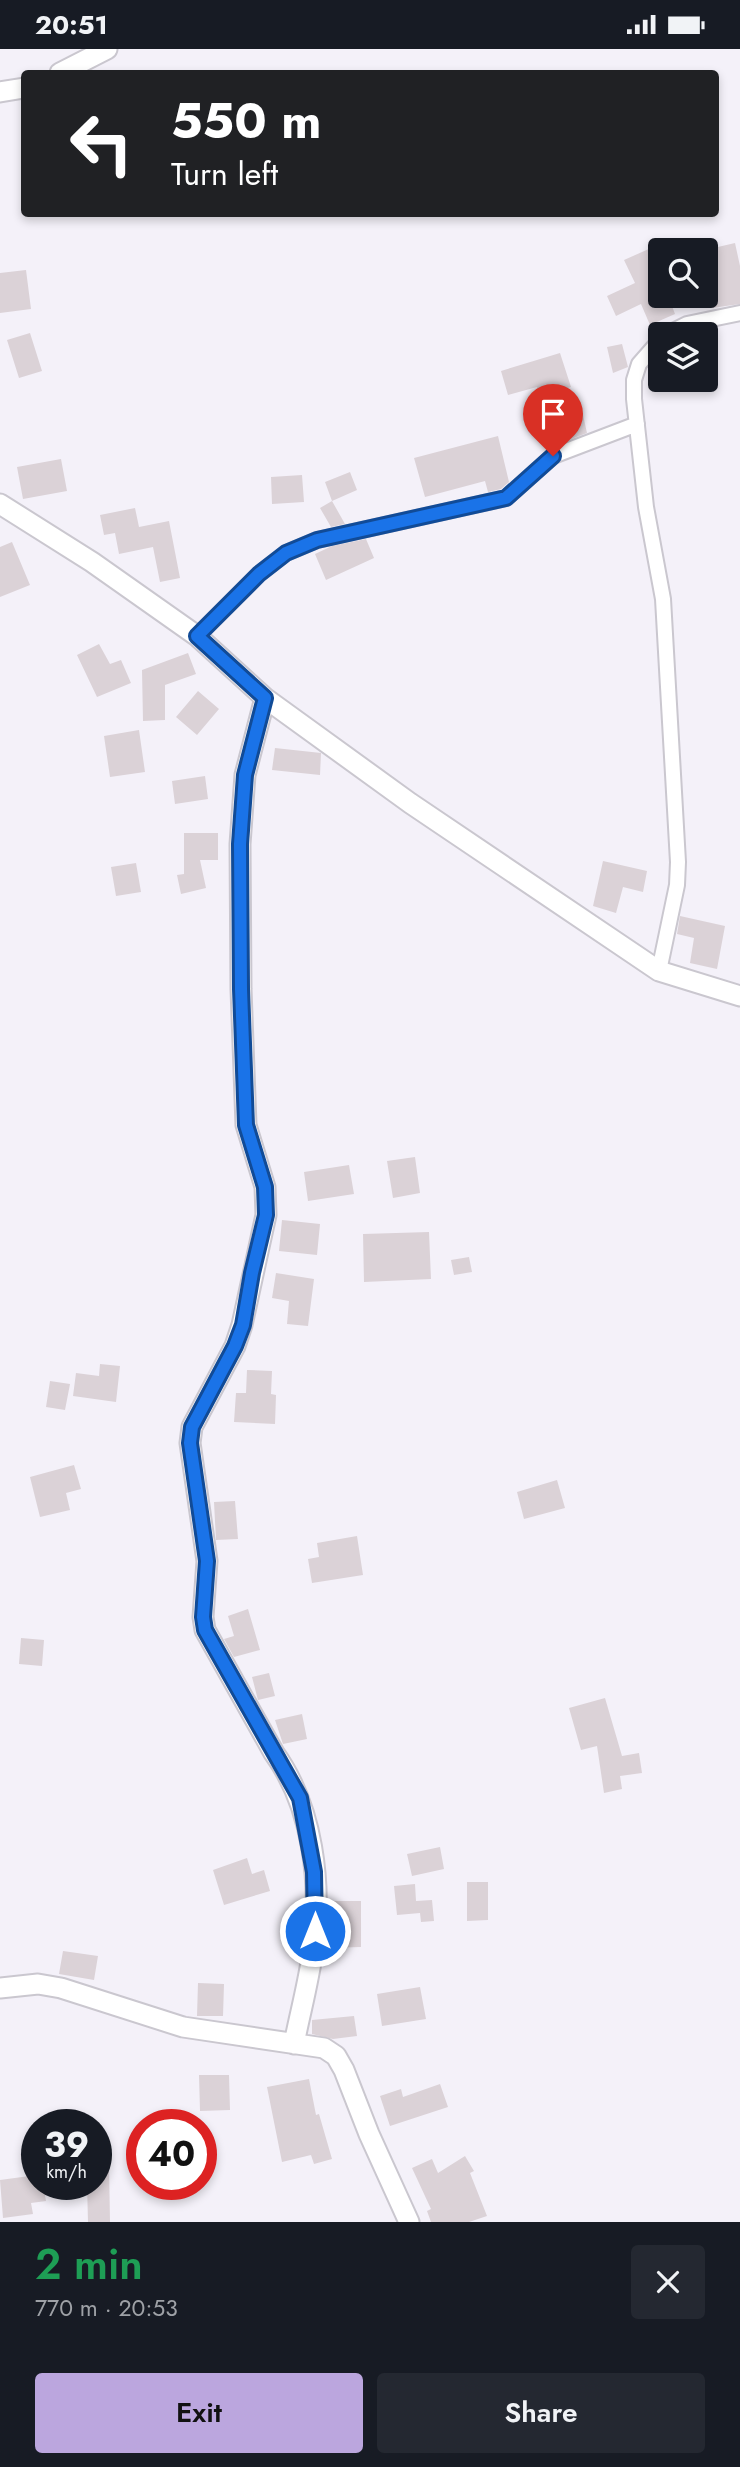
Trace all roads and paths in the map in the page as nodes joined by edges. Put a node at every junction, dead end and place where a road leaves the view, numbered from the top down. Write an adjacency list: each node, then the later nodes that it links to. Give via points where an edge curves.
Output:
1 (107, 49): 2 (street)
2 (66, 70)
3 (21, 88): 4 (street)
4 (0, 92)
5 (740, 313): 6 (street)
6 (697, 322)
7 (648, 356): 8 (street, via 636,372)
8 (637, 424): 10 (street, via 553,456 506,498 317,540 286,553); 12 (street, via 663,599 678,862)
9 (0, 504): 10 (street)
10 (197, 636): 11 (street)
11 (265, 698): 12 (street, via 410,803); 15 (street, via 245,775 240,844 246,1125 265,1187 266,1215 243,1325 192,1427 190,1443 207,1561 205,1630 287,1772 307,1823 316,1914)
12 (659, 971): 13 (street)
13 (740, 996)
14 (0, 1988): 15 (street, via 38,1984 61,1988 183,2027)
15 (294, 2044): 16 (street, via 324,2048 336,2056)
16 (409, 2222)

